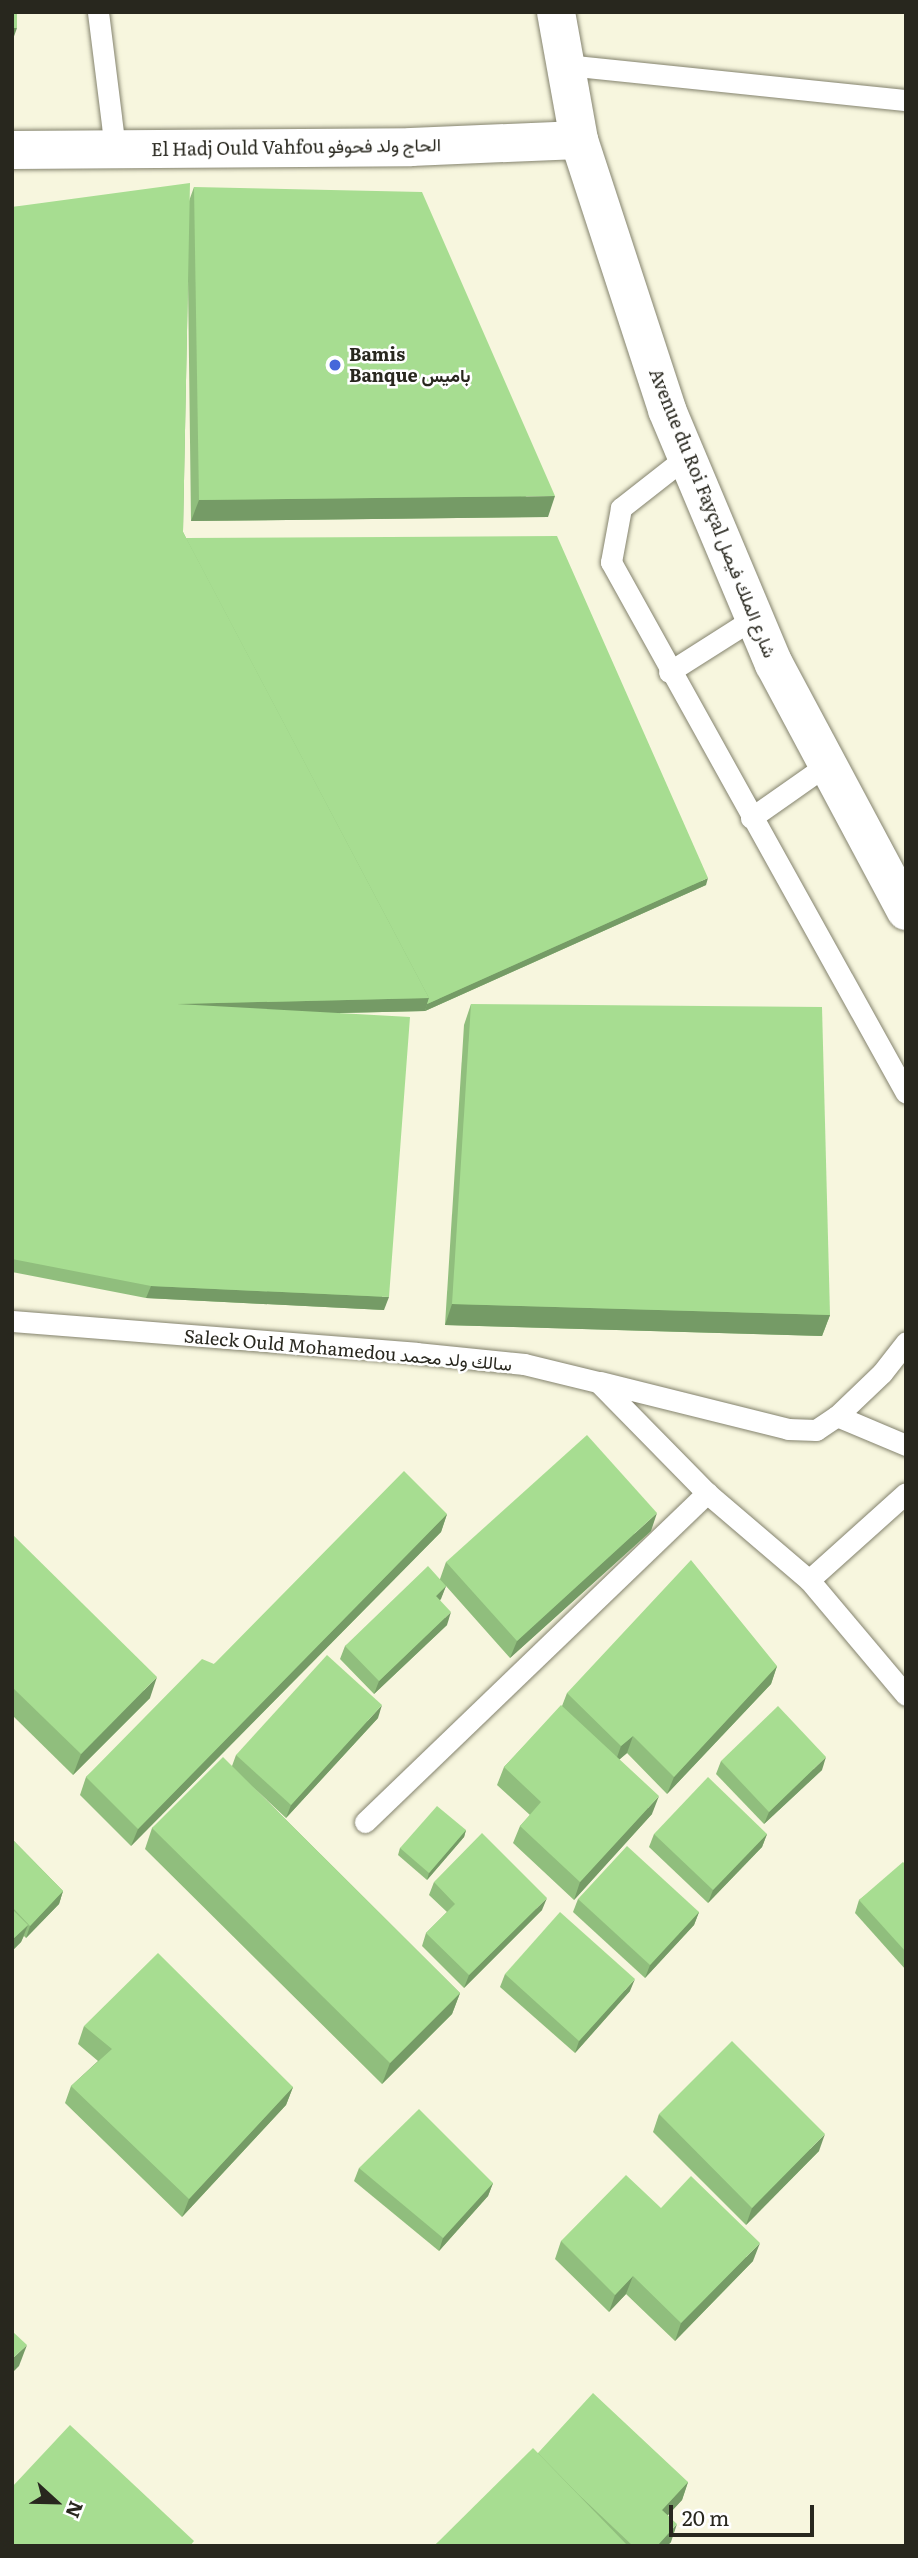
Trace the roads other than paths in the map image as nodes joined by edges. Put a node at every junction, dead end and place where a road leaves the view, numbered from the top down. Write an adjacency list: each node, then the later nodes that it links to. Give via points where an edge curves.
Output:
1 (98, 12): 6 (lane)
2 (556, 12): 3 (street, Avenue du Roi Fayçal شارع الملك فيصل)
3 (566, 65): 4 (lane); 5 (street, Avenue du Roi Fayçal شارع الملك فيصل)
4 (906, 100)
5 (579, 140): 6 (street, El Hadj Ould Vahfou الحاج ولد فحوفو); 8 (street, Avenue du Roi Fayçal شارع الملك فيصل)
6 (115, 149): 7 (street, El Hadj Ould Vahfou الحاج ولد فحوفو)
7 (12, 150)
8 (687, 457): 9 (street, Avenue du Roi Fayçal شارع الملك فيصل); 10 (lane, via 621,508 611,562)
9 (754, 618): 10 (lane); 11 (street, Avenue du Roi Fayçal شارع الملك فيصل)
10 (669, 672): 12 (lane)
11 (825, 766): 12 (lane); 13 (street, Avenue du Roi Fayçal شارع الملك فيصل)
12 (751, 818): 14 (lane)
13 (906, 911)
14 (906, 1093)
15 (12, 1321): 17 (lane, Saleck Ould Mohamedou سالك ولد محمد, via 524,1364)
16 (906, 1342): 18 (lane)
17 (598, 1382): 18 (lane, Saleck Ould Mohamedou سالك ولد محمد, via 788,1429 816,1430); 20 (lane)
18 (837, 1416): 19 (lane)
19 (906, 1445)
20 (707, 1493): 22 (lane); 24 (lane)
21 (906, 1493): 22 (lane)
22 (809, 1580): 23 (lane)
23 (906, 1695)
24 (365, 1822)

